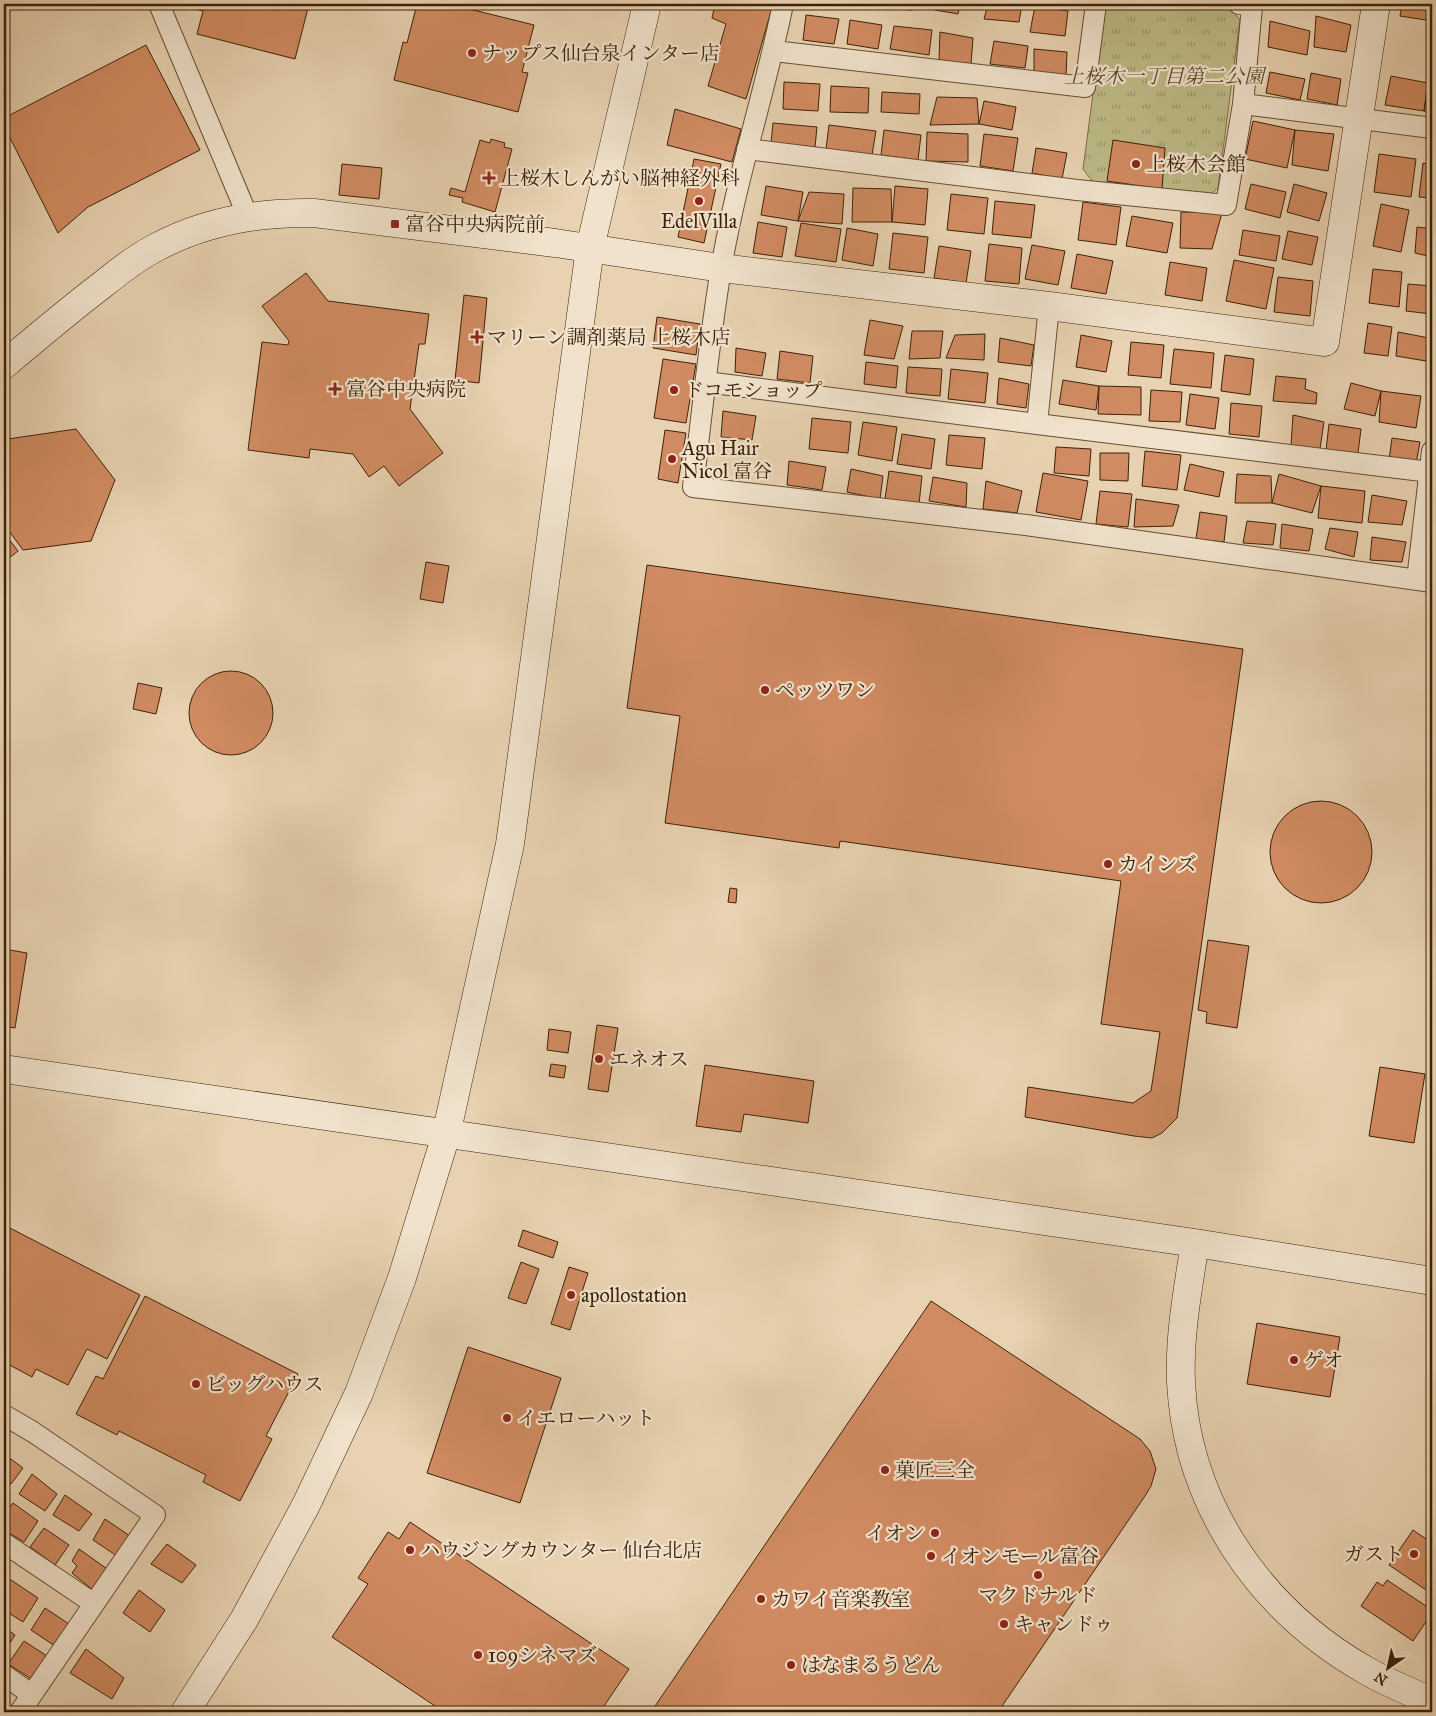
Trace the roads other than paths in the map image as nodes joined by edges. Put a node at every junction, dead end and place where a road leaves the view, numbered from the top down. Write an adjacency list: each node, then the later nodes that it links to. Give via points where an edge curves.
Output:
1 (159, 4): 12 (street)
2 (647, 4): 13 (street)
3 (783, 4): 7 (street)
4 (1096, 4): 7 (street, via 1085,86)
5 (1240, 4): 8 (street, via 1252,6)
6 (1376, 4): 9 (street)
7 (774, 51): 11 (street)
8 (1243, 104): 9 (street); 11 (street, via 1226,205)
9 (1359, 120): 10 (street); 15 (street, via 1325,342)
10 (1432, 128)
11 (747, 149): 14 (street)
12 (248, 217): 13 (street, via 284,212 314,213); 16 (street, via 200,228 155,248 81,301)
13 (590, 248): 14 (street); 23 (street, via 510,844)
14 (721, 268): 15 (street); 17 (street)
15 (1049, 306): 18 (street)
16 (4, 365)
17 (706, 382): 18 (street); 21 (street, via 693,487 1026,525)
18 (1037, 424): 20 (street)
19 (1432, 451): 20 (street)
20 (1430, 472): 21 (street)
21 (1425, 581)
22 (4, 1069): 23 (street)
23 (446, 1135): 24 (street); 33 (street, via 402,1278 359,1393 306,1506 245,1618)
24 (1195, 1243): 25 (street); 31 (street, via 1182,1330 1181,1382 1187,1434 1201,1482 1218,1520 1239,1557 1295,1621 1368,1672)
25 (1432, 1280)
26 (4, 1415): 28 (street, via 155,1515)
27 (4, 1543): 28 (street)
28 (93, 1604): 30 (street)
29 (4, 1675): 30 (street)
30 (31, 1694): 32 (street)
31 (1432, 1702)
32 (20, 1712)
33 (185, 1712)

